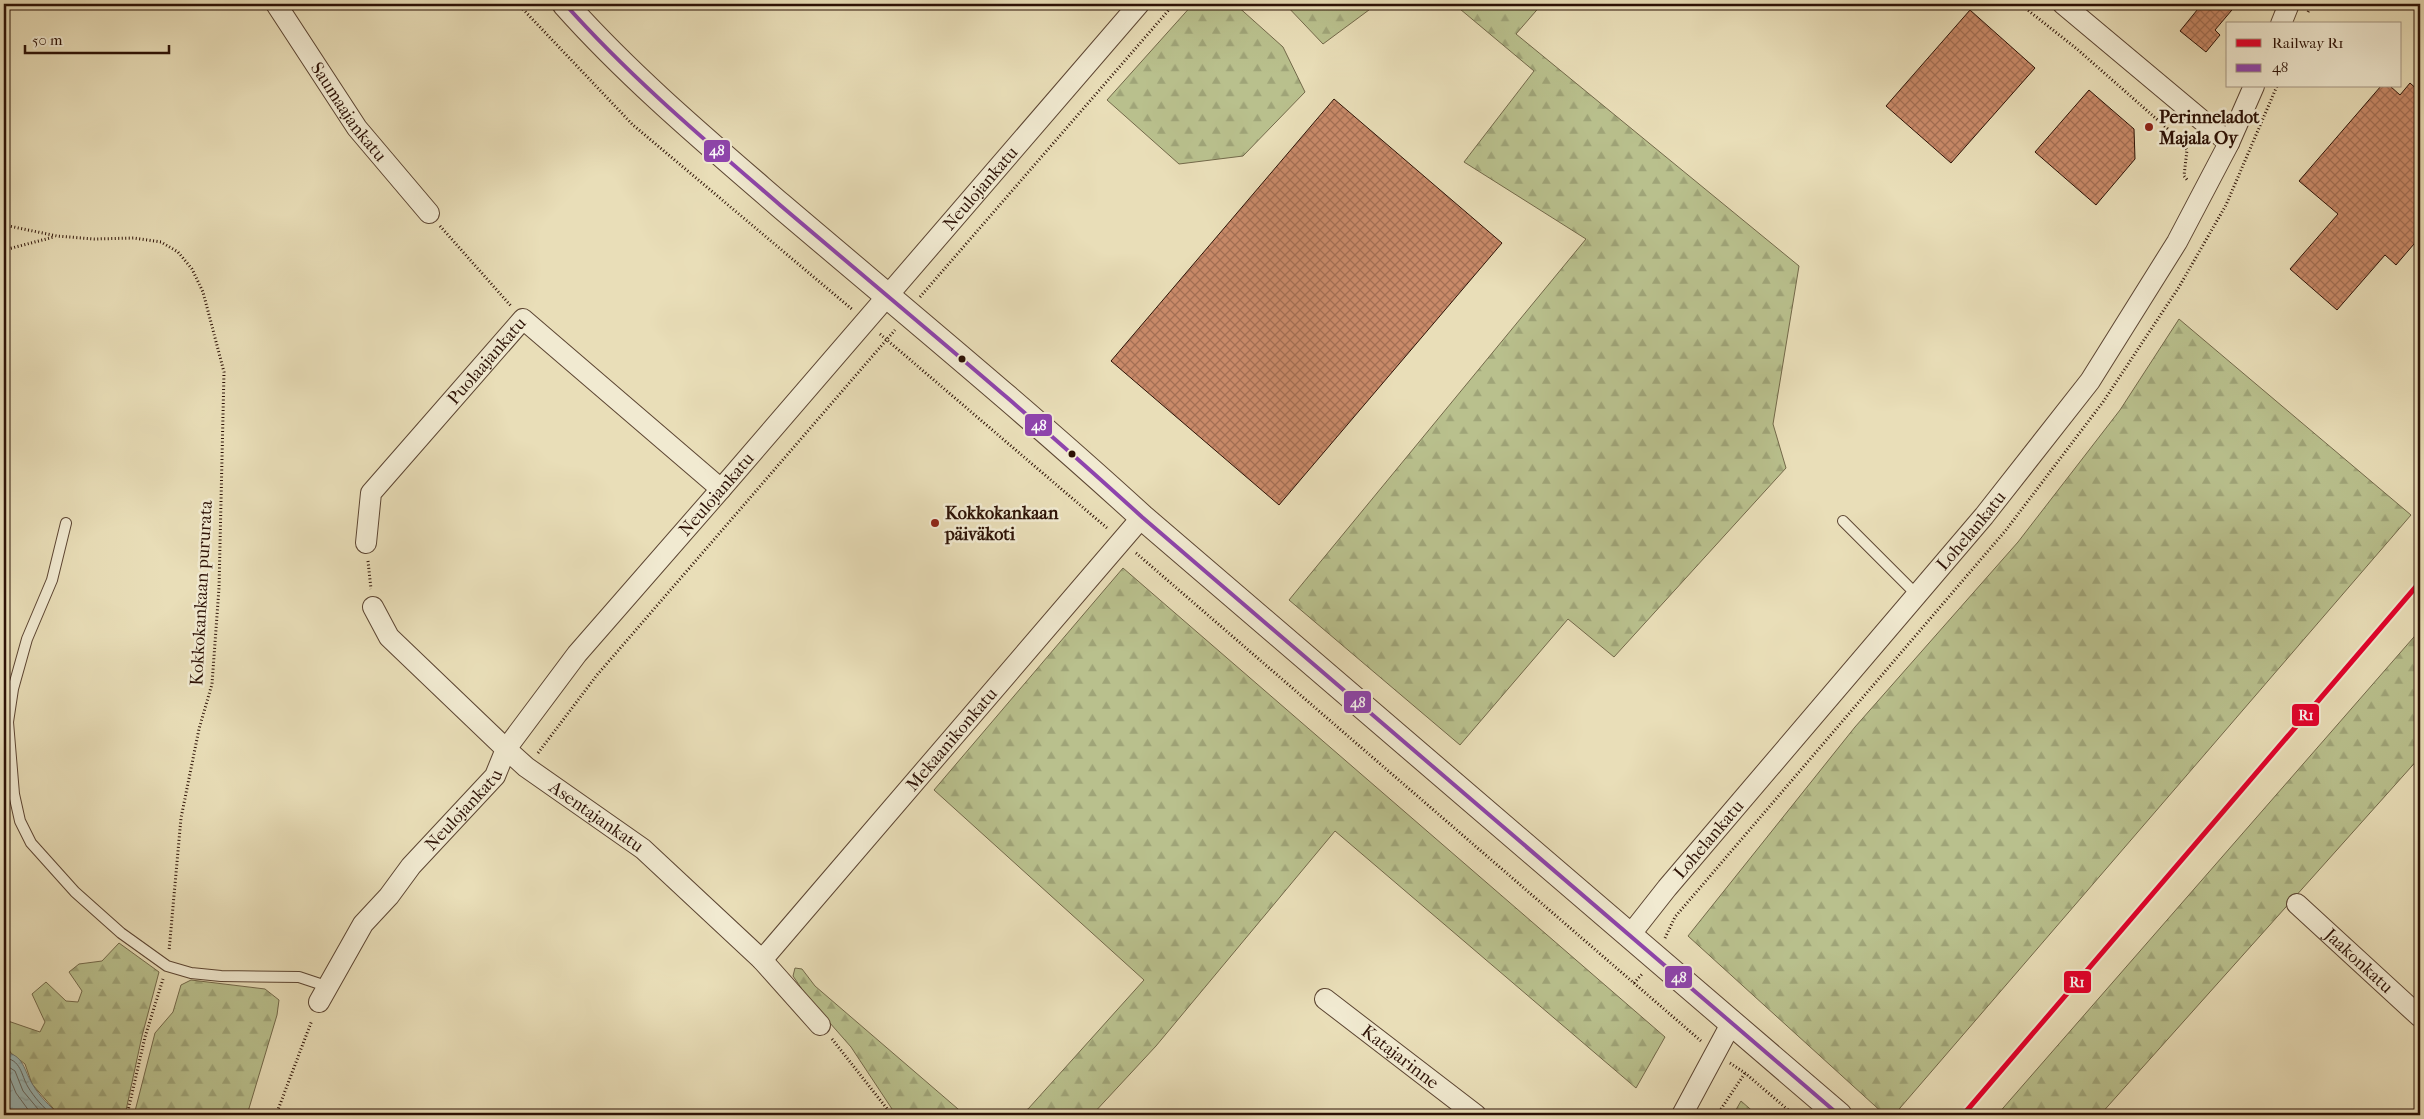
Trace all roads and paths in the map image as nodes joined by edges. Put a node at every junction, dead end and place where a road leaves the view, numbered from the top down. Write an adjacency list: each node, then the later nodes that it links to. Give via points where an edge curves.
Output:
1 (276, 4): 14 (street, Saumaajankatu, via 357,128)
2 (518, 4): 21 (path, via 633,125)
3 (565, 4): 18 (street, via 600,44)
4 (1139, 4): 18 (street, Neulojankatu)
5 (1174, 4): 19 (path)
6 (2020, 4): 12 (path, via 2077,49 2177,137 2187,150 2184,176)
7 (2064, 4): 11 (street)
8 (2289, 4): 9 (street)
9 (2282, 22)
10 (2253, 88): 11 (street, Lohelankatu)
11 (2229, 143): 12 (street, Lohelankatu)
12 (2204, 192): 13 (path); 29 (street, Lohelankatu, via 2177,242 2090,381)
13 (2226, 205)
14 (429, 213): 20 (path)
15 (4, 225): 16 (path, Kokkokankaan pururata)
16 (57, 236): 17 (path); 36 (path, Kokkokankaan pururata, via 94,240 134,238 162,242 178,252 192,269 203,292 224,372 219,588 212,684 199,729 181,818)
17 (4, 250)
18 (887, 297): 19 (street); 21 (street, Neulojankatu)
19 (907, 313): 22 (path); 24 (street, via 1065,446)
20 (522, 319): 23 (street, Puolaajankatu); 28 (street, Puolaajankatu, via 371,493)
21 (866, 322): 22 (path); 23 (street, Neulojankatu)
22 (887, 341): 27 (path); 32 (path, via 597,676)
23 (721, 490): 31 (street, Neulojankatu, via 577,654)
24 (1142, 517): 27 (street, Mekaanikonkatu); 34 (street)
25 (1843, 521): 29 (lane)
26 (66, 523): 36 (lane, via 52,580 27,639 13,689 8,722 14,794 20,821 31,843 75,892 121,933)
27 (1122, 541): 35 (street, Mekaanikonkatu); 42 (path)
28 (366, 543): 30 (path)
29 (1918, 595): 34 (street, Lohelankatu)
30 (373, 608): 31 (street, Asentajankatu, via 389,637)
31 (506, 749): 32 (street, Asentajankatu); 37 (street, Neulojankatu, via 495,776 411,866 363,924)
32 (526, 767): 35 (street, Asentajankatu, via 643,849)
33 (2296, 904): 39 (street, Jaakonkatu)
34 (1630, 935): 40 (street)
35 (762, 960): 41 (street, Asentajankatu)
36 (168, 966): 37 (lane, via 191,973 221,976 299,978); 44 (path, Kokkokankaan pururata, via 145,1036)
37 (322, 994): 45 (path)
38 (1325, 999): 47 (street, Katajarinne)
39 (2420, 1017)
40 (1732, 1022): 42 (street); 51 (street)
41 (820, 1025): 46 (path)
42 (1714, 1053): 43 (path); 48 (street)
43 (1745, 1073): 49 (path); 50 (path)
44 (127, 1115)
45 (276, 1115)
46 (892, 1115)
47 (1476, 1115)
48 (1682, 1115)
49 (1717, 1115)
50 (1794, 1115)
51 (1839, 1115)

